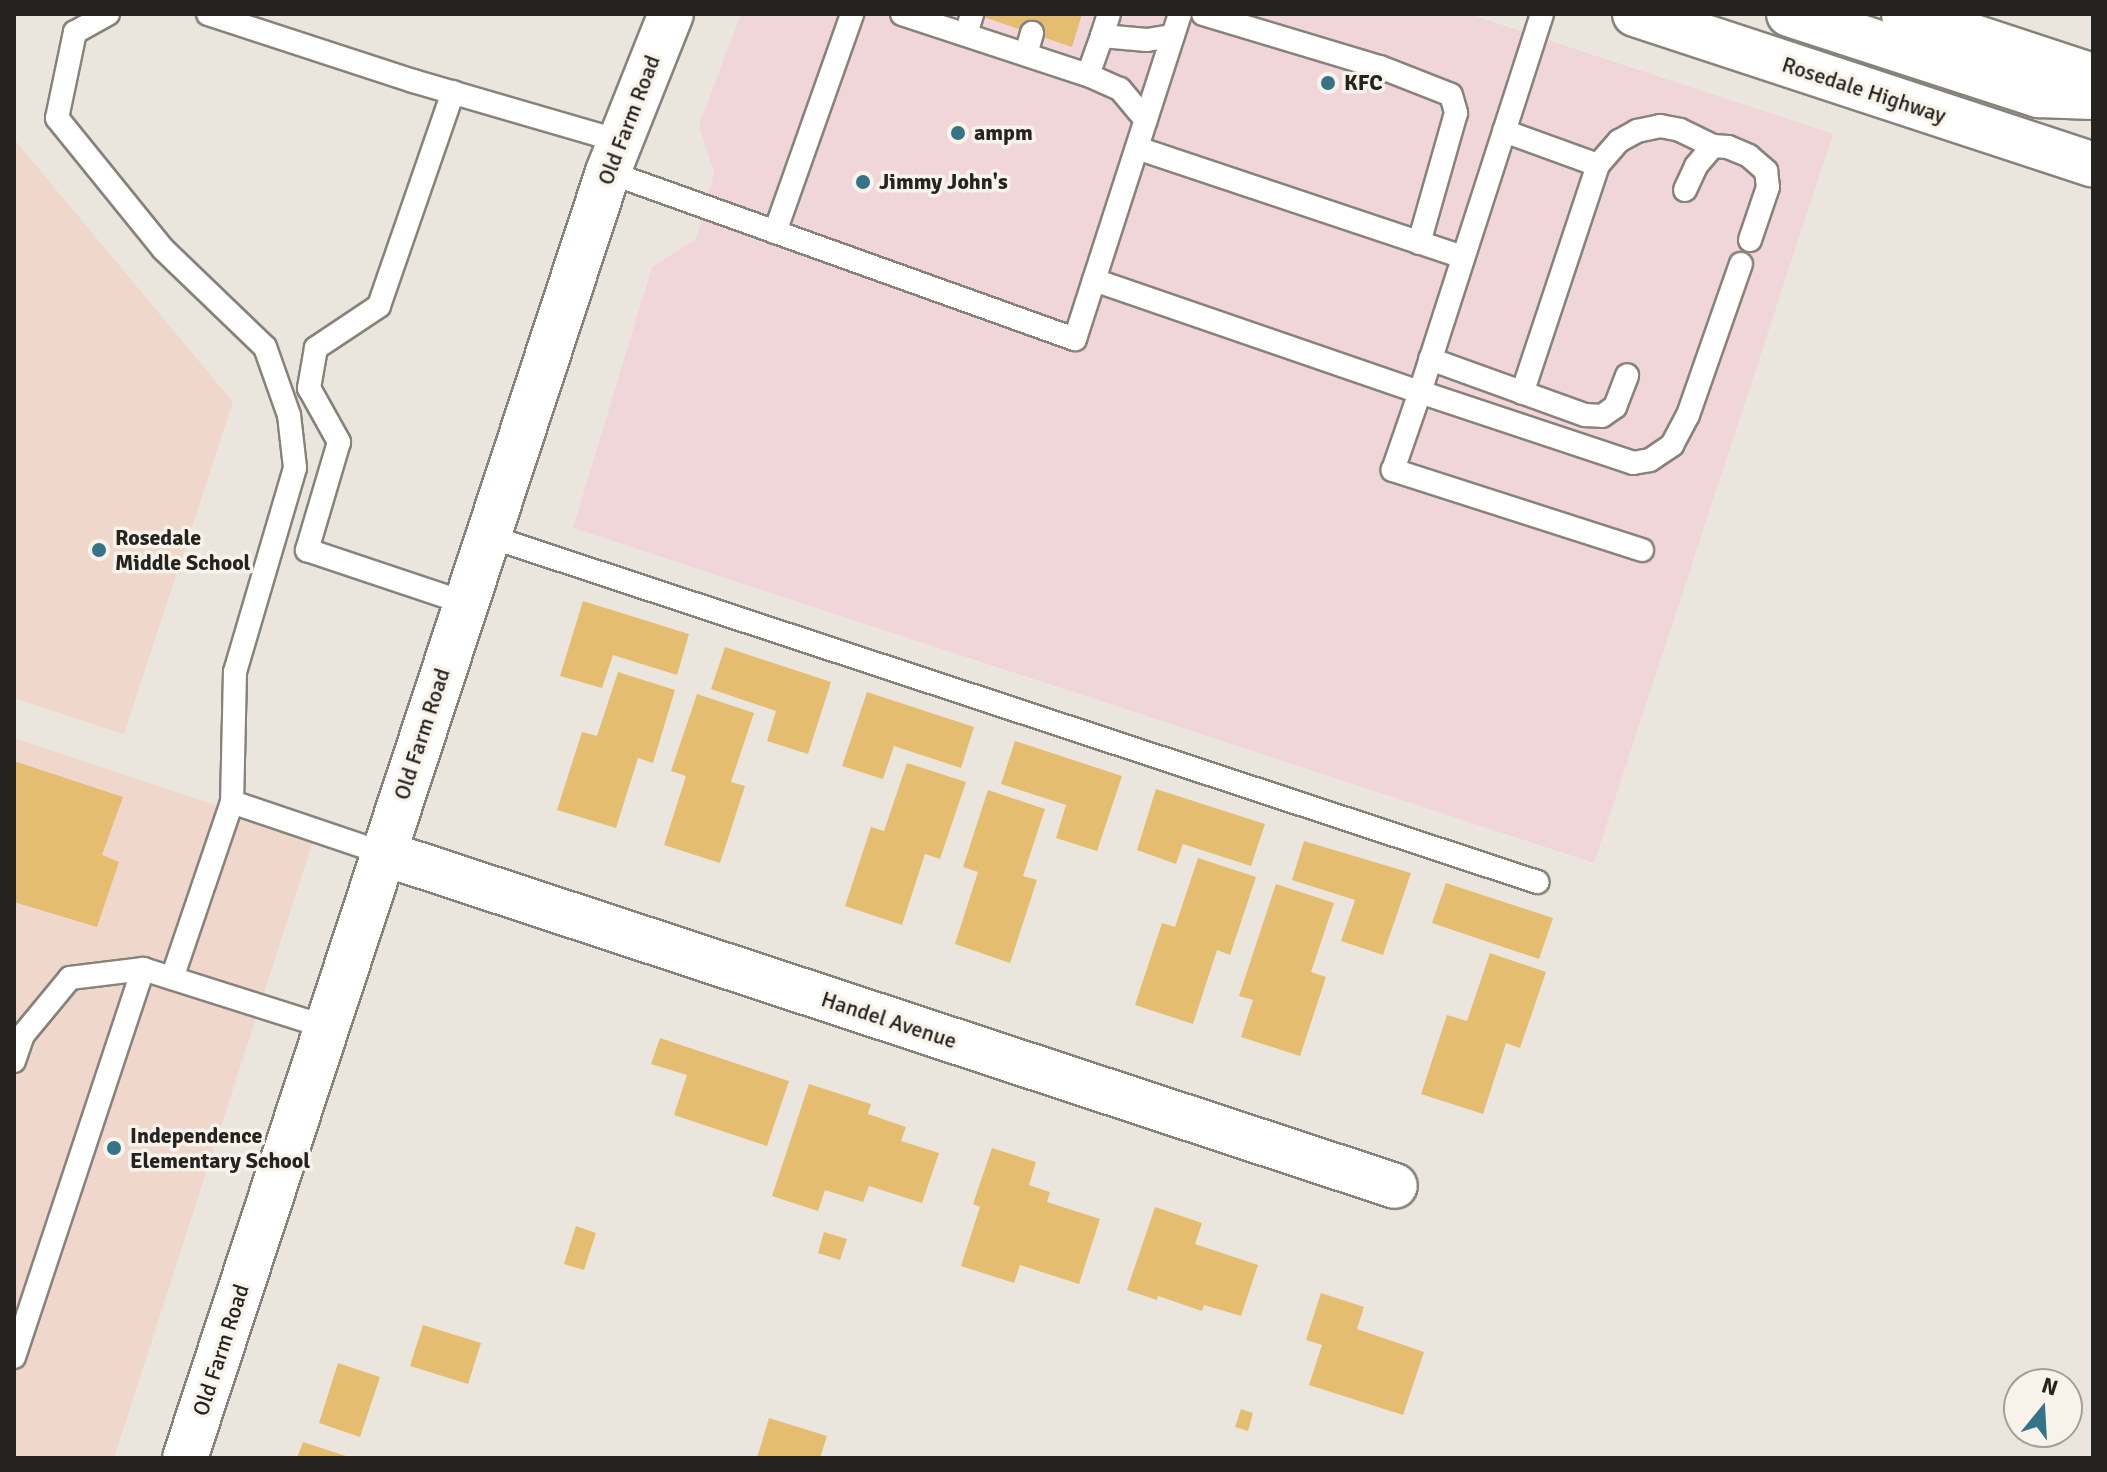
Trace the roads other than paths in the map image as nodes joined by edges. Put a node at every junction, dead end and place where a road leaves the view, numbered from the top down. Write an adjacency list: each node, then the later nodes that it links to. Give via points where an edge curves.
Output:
1 (108, 14): 41 (lane, via 75,32 57,118 163,249 265,347 289,415 295,468 235,672)
2 (208, 14): 18 (lane)
3 (671, 14): 24 (street, Old Farm Road)
4 (852, 14): 28 (lane)
5 (1109, 14): 14 (lane)
6 (1180, 14): 15 (lane)
7 (1203, 14): 30 (lane, via 1380,67 1451,95 1456,113)
8 (1542, 14): 21 (lane)
9 (1635, 14): 26 (street, Rosedale Highway)
10 (1789, 14): 19 (street, via 2039,95)
11 (1904, 14): 17 (street)
12 (912, 16): 13 (lane)
13 (969, 24): 16 (lane, via 1029,44)
14 (1102, 36): 15 (lane); 16 (lane)
15 (1173, 36): 20 (lane)
16 (1088, 75): 20 (lane, via 1120,89)
17 (2093, 76)
18 (453, 92): 24 (lane); 40 (lane, via 379,306 316,348 309,388 339,442 307,550)
19 (2093, 97)
20 (1146, 120): 23 (lane)
21 (1504, 131): 25 (lane); 31 (lane)
22 (1713, 146): 25 (lane, via 1660,126 1619,141); 27 (lane); 29 (lane, via 1749,156 1766,171 1768,187)
23 (1137, 148): 30 (lane); 33 (lane)
24 (614, 157): 28 (lane); 38 (street, Old Farm Road)
25 (1598, 165): 37 (lane)
26 (2093, 165)
27 (1685, 190)
28 (775, 232): 33 (lane, via 1075,339)
29 (1750, 240)
30 (1419, 243): 31 (lane)
31 (1463, 257): 34 (lane)
32 (1741, 264): 36 (lane, via 1688,415 1672,445 1650,460 1633,463)
33 (1094, 280): 36 (lane)
34 (1430, 359): 36 (lane); 37 (lane)
35 (1627, 375): 37 (lane, via 1615,407 1602,416)
36 (1420, 392): 39 (lane, via 1393,470)
37 (1522, 393)
38 (488, 536): 40 (street, Old Farm Road); 43 (lane)
39 (1642, 550)
40 (465, 603): 42 (street, Old Farm Road)
41 (232, 802): 42 (lane); 45 (lane)
42 (383, 853): 46 (street, Old Farm Road); 48 (street, Handel Avenue)
43 (1537, 882)
44 (143, 969): 45 (lane); 47 (lane, via 70,978 23,1035); 49 (lane)
45 (172, 978): 46 (lane)
46 (326, 1027): 50 (street, Old Farm Road)
47 (14, 1061)
48 (1395, 1186)
49 (14, 1357)
50 (185, 1458)

